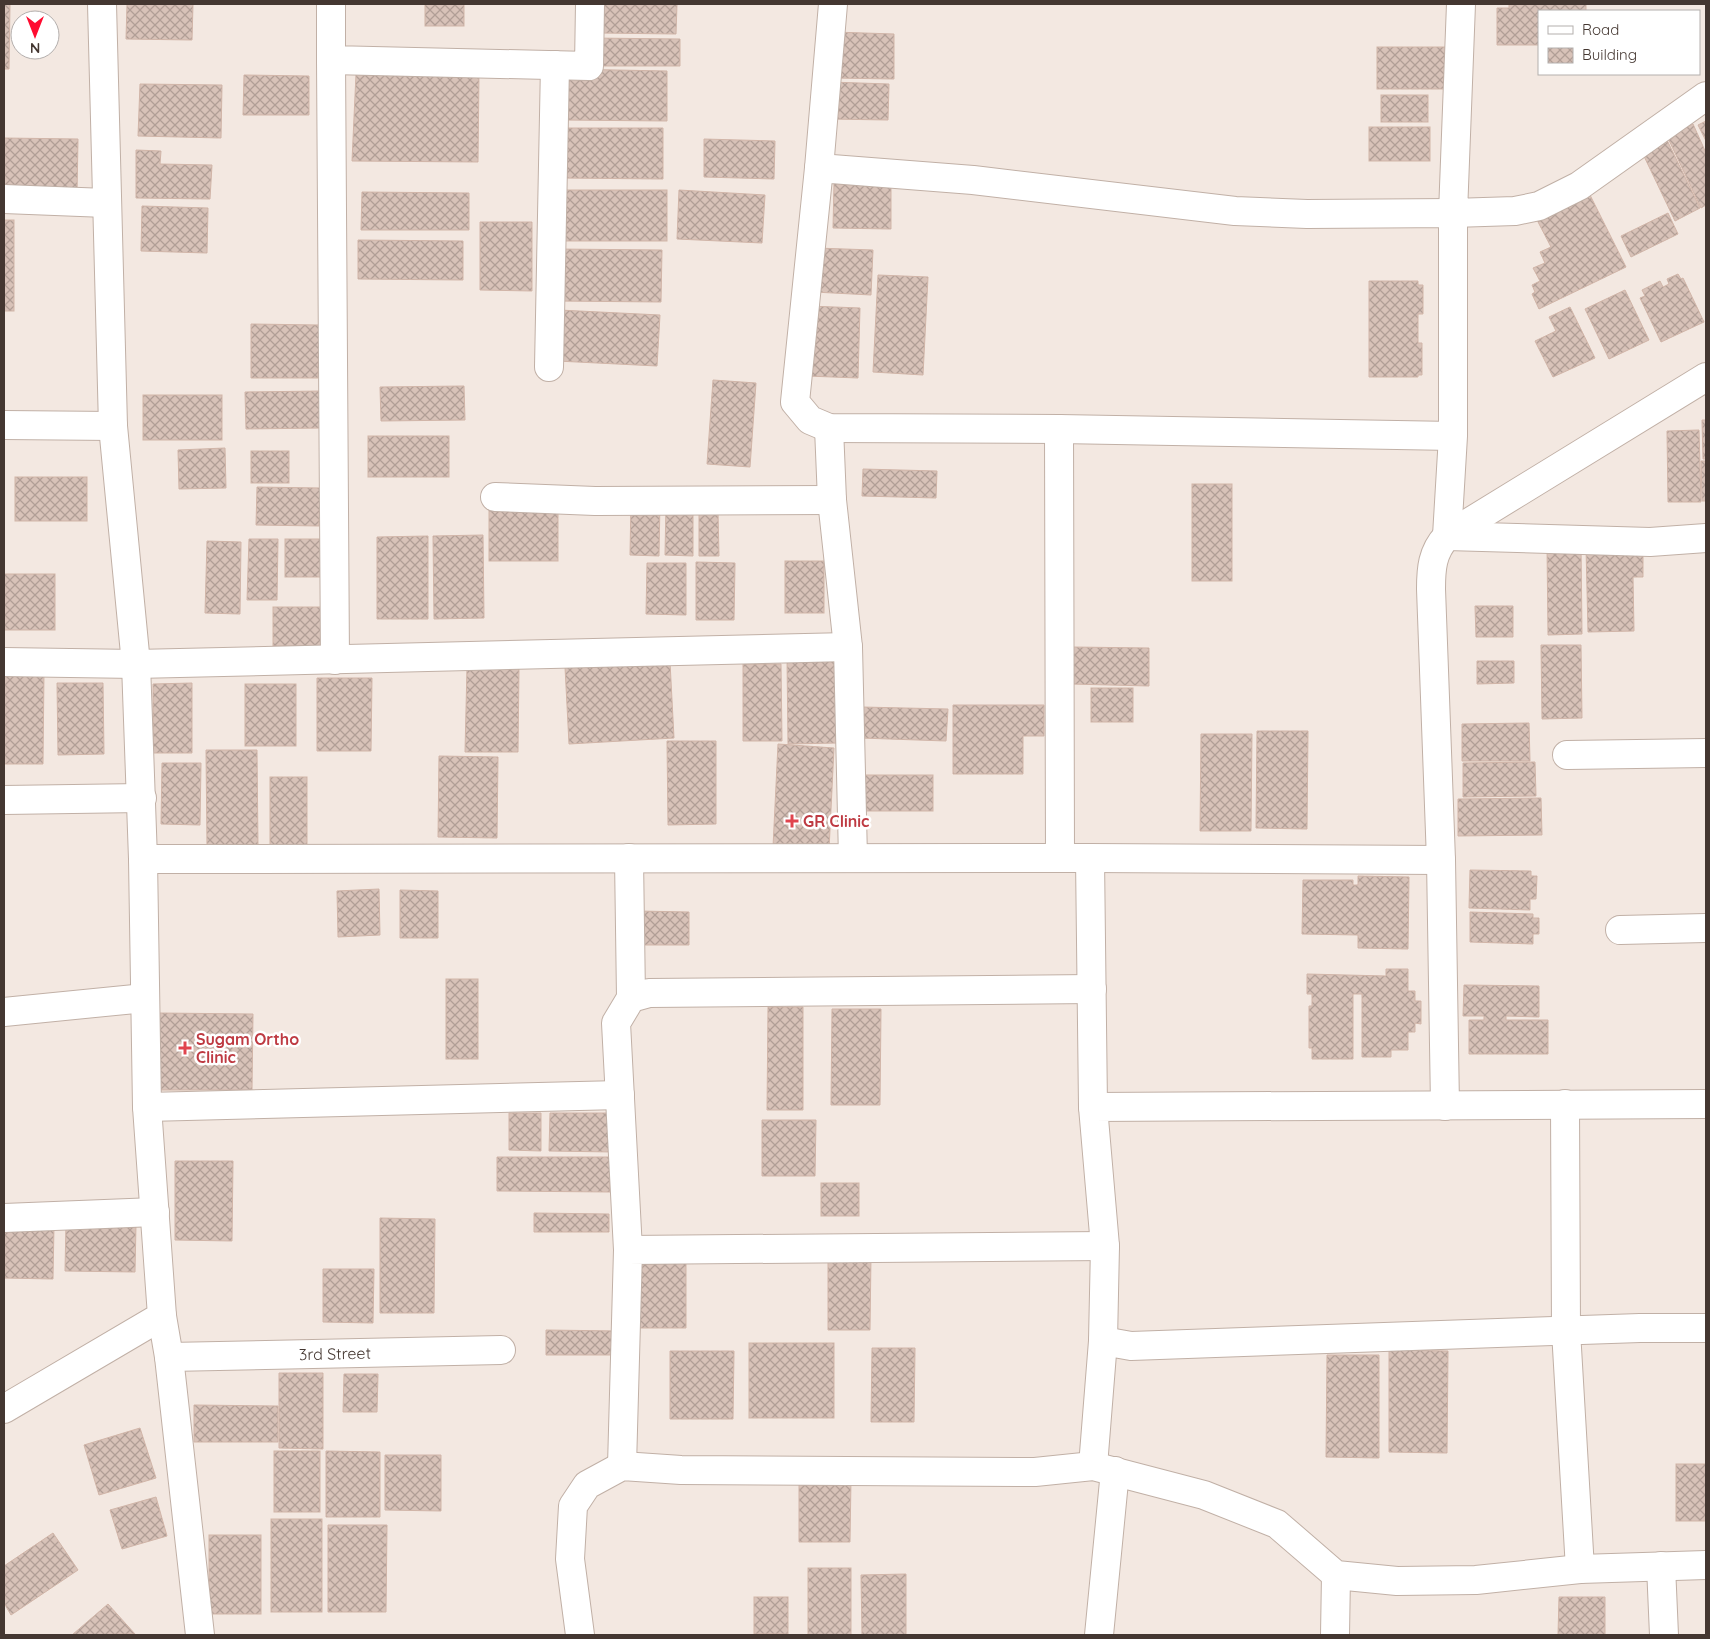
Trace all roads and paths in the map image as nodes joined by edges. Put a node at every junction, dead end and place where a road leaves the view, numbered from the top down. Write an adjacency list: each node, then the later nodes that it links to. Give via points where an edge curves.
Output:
1 (102, 4): 11 (street)
2 (331, 4): 6 (street)
3 (590, 4): 7 (street, via 589,66)
4 (833, 4): 9 (street)
5 (1461, 4): 12 (street)
6 (330, 60): 7 (street); 25 (street)
7 (555, 65): 13 (street)
8 (1706, 96): 12 (street, via 1579,186 1539,206 1515,212)
9 (820, 168): 12 (street, via 974,180 1235,212); 17 (street, via 795,402 810,420)
10 (4, 199): 11 (street)
11 (106, 203): 16 (street)
12 (1453, 213): 19 (street)
13 (549, 367)
14 (1706, 377): 22 (street)
15 (4, 425): 16 (street)
16 (112, 426): 27 (street)
17 (829, 428): 18 (street); 21 (street)
18 (1059, 428): 19 (street); 34 (street)
19 (1453, 436): 22 (street)
20 (495, 497): 21 (street, via 595,501)
21 (832, 500): 24 (street)
22 (1446, 536): 23 (street, via 1650,542); 37 (street, via 1438,545 1431,575)
23 (1706, 538)
24 (848, 647): 25 (street); 33 (street)
25 (335, 660): 27 (street)
26 (4, 662): 27 (street)
27 (136, 664): 30 (street)
28 (1706, 752): 29 (street)
29 (1567, 755)
30 (142, 798): 31 (street); 36 (street)
31 (4, 800)
32 (629, 858): 33 (street); 36 (street); 42 (street)
33 (853, 858): 34 (street)
34 (1060, 858): 35 (street)
35 (1090, 858): 37 (street); 40 (street)
36 (143, 859): 41 (street)
37 (1441, 860): 47 (street)
38 (1706, 928): 39 (street)
39 (1620, 930)
40 (1092, 989): 42 (street, via 649,993); 49 (street)
41 (145, 998): 43 (street); 48 (street)
42 (631, 998): 44 (street, via 616,1023)
43 (4, 1012)
44 (620, 1095): 48 (street); 53 (street)
45 (1565, 1104): 46 (street); 47 (street); 56 (street)
46 (1706, 1104)
47 (1445, 1106): 49 (street)
48 (148, 1107): 50 (street)
49 (1093, 1107): 52 (street)
50 (155, 1212): 51 (street); 54 (street)
51 (4, 1218)
52 (1105, 1246): 53 (street); 57 (street)
53 (628, 1250): 61 (street)
54 (162, 1316): 59 (street); 60 (street)
55 (1706, 1328): 56 (street)
56 (1566, 1331): 57 (street, via 1131,1346); 65 (street)
57 (1103, 1341): 62 (street)
58 (501, 1350): 59 (street, 3rd Street)
59 (169, 1357): 67 (street)
60 (4, 1409)
61 (622, 1466): 62 (street, via 681,1470 1035,1472); 68 (street, via 587,1484 573,1506 570,1559)
62 (1104, 1468): 66 (street, via 1204,1495 1277,1524); 69 (street)
63 (1706, 1565): 64 (street)
64 (1661, 1566): 65 (street); 71 (street)
65 (1580, 1569): 66 (street, via 1476,1580 1397,1581)
66 (1336, 1575): 70 (street)
67 (200, 1635)
68 (580, 1635)
69 (1099, 1635)
70 (1335, 1635)
71 (1664, 1635)

